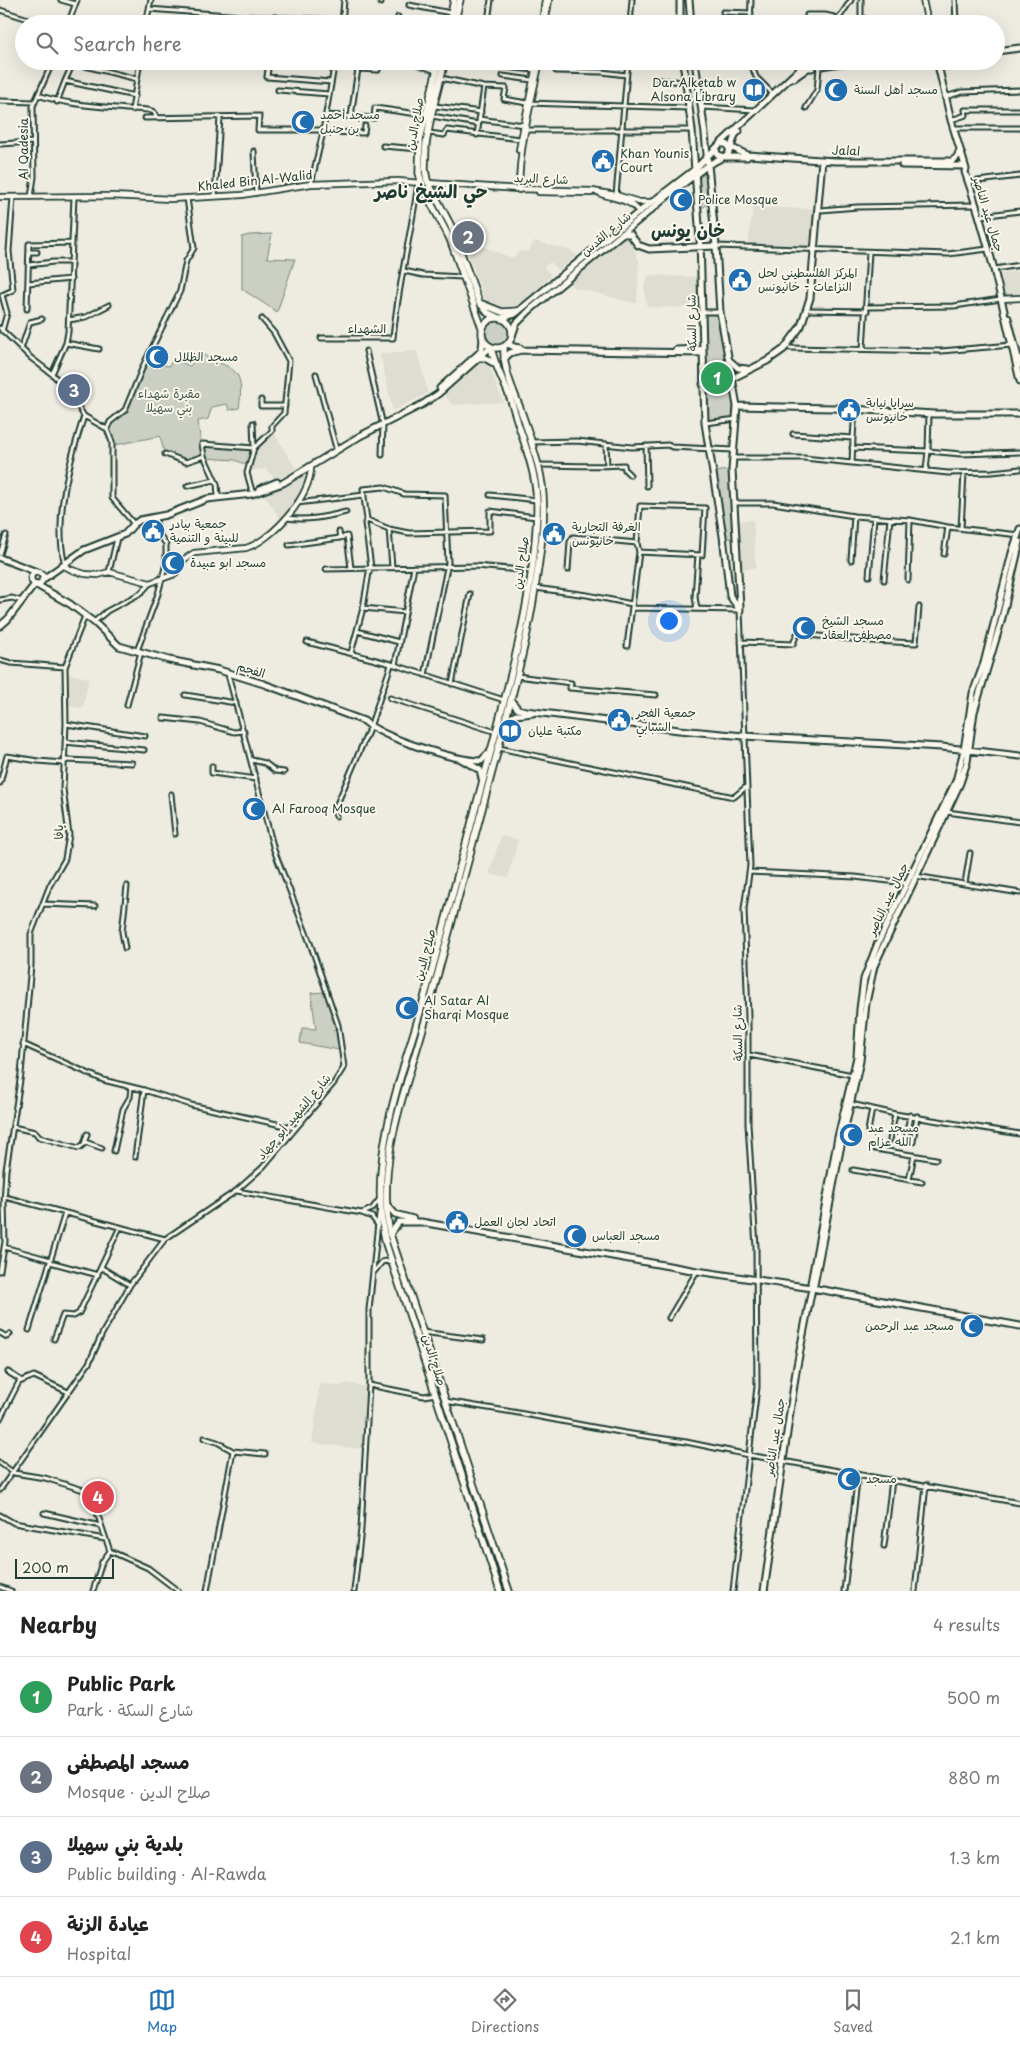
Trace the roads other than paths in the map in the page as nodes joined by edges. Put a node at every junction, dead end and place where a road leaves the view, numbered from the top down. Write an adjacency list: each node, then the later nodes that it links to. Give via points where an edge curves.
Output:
1 (61, 0): 16 (street)
2 (151, 0): 18 (street)
3 (344, 0): 28 (street)
4 (454, 0): 21 (highway)
5 (460, 0): 29 (highway)
6 (491, 0): 23 (street)
7 (547, 0): 30 (street)
8 (632, 0): 31 (street)
9 (680, 0): 32 (main road)
10 (689, 0): 33 (main road)
11 (751, 0): 22 (street)
12 (851, 0): 34 (street)
13 (861, 0): 35 (street)
14 (923, 0): 36 (street)
15 (955, 0): 37 (street)
16 (76, 2): 25 (street)
17 (409, 5): 21 (street)
18 (149, 9): 26 (street); 27 (street)
19 (0, 10): 24 (street)
20 (723, 12): 22 (street)
21 (451, 13)
22 (751, 13)
23 (489, 14)
24 (16, 15)
25 (71, 15)
26 (148, 15)
27 (244, 15)
28 (343, 15)
29 (456, 15)
30 (545, 15)
31 (631, 15)
32 (680, 15)
33 (690, 15)
34 (841, 15)
35 (861, 15)
36 (926, 15)
37 (956, 15)
38 (1020, 48): 39 (main road)
39 (1005, 50)
40 (49, 70): 74 (street, Al Qadesia)
41 (70, 70): 66 (street)
42 (101, 70): 63 (street)
43 (138, 70): 63 (street)
44 (268, 70): 67 (street, via 267,77)
45 (333, 70): 67 (street)
46 (358, 70): 92 (street)
47 (431, 70): 60 (street)
48 (440, 70): 60 (highway, صلاح الدين)
49 (535, 70): 64 (street)
50 (536, 70): 80 (street)
51 (627, 70): 61 (street)
52 (684, 70): 68 (main road, شارع السكة)
53 (696, 70): 83 (main road, شارع السكة)
54 (753, 70): 73 (street)
55 (799, 70): 73 (main road, شارع القدس)
56 (805, 70): 114 (main road, via 736,133)
57 (818, 70): 85 (street, via 817,90)
58 (939, 70): 76 (main road, جمال عبد الناصر)
59 (556, 71): 61 (street)
60 (439, 73): 69 (street); 81 (highway, صلاح الدين); 91 (highway, صلاح الدين)
61 (626, 75): 82 (street)
62 (503, 76): 64 (street)
63 (137, 79): 75 (street)
64 (532, 80): 80 (street)
65 (659, 80): 68 (street)
66 (65, 81): 75 (street); 79 (street)
67 (331, 82): 72 (street)
68 (686, 82): 84 (main road, شارع السكة)
69 (484, 86): 80 (street, via 506,88 504,99); 89 (street)
70 (278, 90): 72 (street)
71 (1020, 90): 76 (street, via 962,92)
72 (329, 94): 90 (street)
73 (773, 94): 87 (main road, شارع القدس)
74 (38, 95): 78 (street, Al Qadesia); 79 (street)
75 (135, 96): 86 (street)
76 (945, 97): 97 (main road, جمال عبد الناصر)
77 (0, 101): 78 (street)
78 (35, 102): 109 (street, Al Qadesia)
79 (57, 102): 86 (street)
80 (528, 103): 82 (street); 100 (street)
81 (433, 105): 89 (street); 91 (highway, صلاح الدين)
82 (623, 106): 84 (street); 105 (street)
83 (702, 107): 87 (street); 112 (main road, شارع السكة)
84 (689, 108): 103 (main road, شارع السكة)
85 (806, 108)
86 (132, 110): 95 (street, via 148,109)
87 (755, 110): 113 (main road, شارع القدس)
88 (1020, 110): 97 (street, via 965,110 966,115)
89 (481, 112): 96 (street)
90 (326, 114): 92 (street); 104 (street)
91 (428, 115): 92 (street, via 375,108 374,118); 98 (street); 106 (highway, صلاح الدين); 115 (highway, صلاح الدين)
92 (350, 116)
93 (220, 117): 95 (street); 104 (street, via 258,116 258,130); 135 (street)
94 (145, 118): 95 (street)
95 (157, 118)
96 (480, 119): 98 (street); 100 (street)
97 (951, 120): 101 (main road, جمال عبد الناصر)
98 (478, 124): 107 (street)
99 (365, 126): 104 (street, via 364,133)
100 (524, 128): 105 (street); 108 (street); 129 (street)
101 (953, 128): 102 (street); 116 (main road, جمال عبد الناصر)
102 (1020, 128)
103 (692, 130): 105 (street); 123 (main road, شارع السكة)
104 (323, 131): 128 (street)
105 (621, 131): 131 (street)
106 (428, 133): 107 (street, via 444,135 447,130); 127 (highway, صلاح الدين, via 425,169)
107 (477, 134): 108 (street)
108 (520, 139): 129 (street)
109 (33, 142): 110 (street); 132 (street, Al Qadesia)
110 (0, 144)
111 (383, 146): 115 (street)
112 (706, 146): 113 (street, via 708,149); 119 (main road, شارع السكة)
113 (717, 147): 114 (main road, Jalal); 118 (main road, via 717,154); 119 (main road, شارع القدس)
114 (730, 148): 118 (main road); 120 (main road, Jalal, via 748,155)
115 (419, 149): 126 (highway, صلاح الدين)
116 (960, 150): 120 (main road, Jalal, via 952,162); 122 (main road, جمال عبد الناصر)
117 (254, 151): 130 (street)
118 (724, 157): 120 (main road, Jalal); 121 (main road, شارع القدس)
119 (707, 158): 121 (main road, شارع السكة); 123 (main road, شارع القدس)
120 (824, 161): 122 (main road, Jalal); 141 (main road); 151 (main road)
121 (708, 165): 123 (main road, شارع القدس); 148 (main road, شارع السكة)
122 (966, 168): 125 (main road, جمال عبد الناصر)
123 (695, 173): 139 (main road, شارع القدس); 145 (main road, شارع القدس); 146 (main road, شارع السكة)
124 (1020, 176): 125 (street)
125 (970, 182): 140 (main road, جمال عبد الناصر); 144 (main road, جمال عبد الناصر)
126 (420, 183): 128 (street, Khaled Bin Al-Walid, via 398,180); 158 (highway, صلاح الدين); 160 (street, الشهداء)
127 (428, 183): 129 (street, شارع البريد); 138 (highway, صلاح الدين)
128 (311, 184): 130 (street, Khaled Bin Al-Walid)
129 (518, 190): 131 (street, شارع البريد); 138 (street, شارع البريد, via 446,188 439,192); 143 (street, شارع البريد, via 601,194 627,203)
130 (256, 193): 135 (street, Khaled Bin Al-Walid)
131 (616, 194): 139 (street, شارع البريد, via 639,202)
132 (31, 196): 133 (street, Khaled Bin Al-Walid); 134 (street, Khaled Bin Al-Walid)
133 (74, 196): 137 (street, Khaled Bin Al-Walid); 147 (street)
134 (13, 197): 136 (street, Khaled Bin Al-Walid); 179 (street, via 9,251 13,290 2,295 7,313)
135 (215, 197): 137 (street, Khaled Bin Al-Walid)
136 (0, 198)
137 (188, 198): 216 (street, via 194,248 186,261 180,291 124,410 110,422)
138 (437, 200): 158 (highway, صلاح الدين, via 451,226)
139 (651, 202): 143 (main road, شارع القدس)
140 (976, 205): 141 (street); 144 (main road, جمال عبد الناصر)
141 (821, 210): 151 (main road)
142 (1020, 211): 144 (street)
143 (638, 212): 171 (main road, شارع القدس)
144 (981, 216): 150 (main road, جمال عبد الناصر); 159 (main road, جمال عبد الناصر)
145 (620, 234): 149 (main road, via 630,234 638,245 649,248); 180 (main road, شارع القدس, via 522,316)
146 (700, 240): 148 (main road); 149 (main road, شارع السكة)
147 (72, 243): 152 (street, via 30,244); 155 (street)
148 (716, 243): 149 (main road); 151 (street); 173 (main road, شارع السكة)
149 (700, 247): 172 (main road, شارع السكة)
150 (989, 249): 154 (street, via 948,254); 159 (main road, جمال عبد الناصر)
151 (816, 250): 154 (street); 170 (main road); 198 (main road, via 809,304 801,326 784,349)
152 (30, 252): 153 (street); 156 (street)
153 (37, 252)
154 (869, 252): 169 (street)
155 (71, 262): 156 (street); 162 (street)
156 (29, 264): 163 (street)
157 (1020, 265): 159 (street)
158 (463, 268): 161 (highway, صلاح الدين); 166 (highway, صلاح الدين)
159 (996, 269): 165 (main road, جمال عبد الناصر)
160 (404, 271): 161 (street); 181 (street, الشهداء, via 393,338)
161 (463, 277): 178 (highway, صلاح الدين)
162 (71, 279): 163 (street); 177 (street)
163 (28, 283): 168 (street)
164 (1020, 298): 165 (street)
165 (1002, 299): 169 (street, via 954,306); 185 (main road, جمال عبد الناصر); 197 (main road, جمال عبد الناصر)
166 (480, 304): 171 (highway, via 502,312); 174 (highway, via 488,313)
167 (109, 305): 177 (street, via 86,317)
168 (27, 309)
169 (866, 309): 170 (street); 190 (street)
170 (810, 310): 187 (main road)
171 (518, 311): 174 (main road, شارع القدس)
172 (703, 312): 173 (street); 192 (main road, شارع السكة)
173 (720, 312): 194 (main road, شارع السكة)
174 (501, 318): 178 (highway, via 488,320); 180 (highway, via 511,325)
175 (42, 319): 188 (street, via 30,322)
176 (262, 319): 206 (street, via 274,332 289,361)
177 (68, 320): 183 (street)
178 (482, 328): 182 (highway)
179 (1, 329): 188 (street)
180 (512, 336): 184 (highway)
181 (321, 338)
182 (483, 339): 186 (highway); 214 (main road, via 479,353 433,394)
183 (66, 343): 189 (street); 199 (street)
184 (506, 345): 186 (highway); 192 (main road, via 543,349); 195 (highway, صلاح الدين)
185 (1012, 345): 190 (street, via 941,351); 202 (main road, جمال عبد الناصر)
186 (491, 347): 193 (main road); 196 (highway, صلاح الدين)
187 (790, 348): 190 (street); 204 (main road, via 773,362 739,378)
188 (21, 349): 199 (street)
189 (99, 349)
190 (863, 349)
191 (366, 351): 214 (street)
192 (703, 351): 195 (main road, via 521,350 510,353); 203 (main road, شارع السكة)
193 (480, 358): 196 (main road); 214 (main road, via 423,404)
194 (728, 358): 198 (main road, via 738,368); 201 (main road, شارع السكة)
195 (504, 360): 219 (highway, صلاح الدين)
196 (497, 365): 290 (highway, صلاح الدين, via 536,482 537,516)
197 (1020, 365)
198 (750, 369): 201 (main road)
199 (52, 374): 211 (street, via 68,390)
200 (316, 374): 223 (street)
201 (732, 378): 203 (main road); 204 (main road, شارع السكة)
202 (1020, 379)
203 (703, 384): 215 (main road, شارع السكة)
204 (734, 388): 207 (main road, شارع السكة)
205 (261, 400): 206 (street, via 261,406)
206 (285, 406): 222 (street, via 272,431)
207 (737, 406): 208 (main road); 212 (main road, شارع السكة)
208 (855, 409): 209 (main road); 218 (street)
209 (929, 414): 210 (main road); 227 (street)
210 (1020, 414)
211 (84, 416): 216 (street); 280 (street, via 61,510)
212 (737, 419): 215 (street); 226 (main road, شارع السكة)
213 (253, 422): 222 (street)
214 (382, 422): 223 (main road); 230 (street); 235 (main road)
215 (705, 423): 225 (main road, شارع السكة)
216 (107, 430): 260 (street, via 112,442 112,498)
217 (793, 434): 218 (street)
218 (853, 438): 224 (street)
219 (531, 442): 220 (street); 234 (highway, صلاح الدين)
220 (606, 444): 221 (street); 236 (street)
221 (646, 446): 225 (street); 243 (street)
222 (254, 448): 231 (street, via 202,444); 244 (street, via 247,473)
223 (336, 448): 244 (main road, via 300,471)
224 (852, 448): 227 (street); 233 (street)
225 (709, 449): 226 (street); 309 (main road, شارع السكة, via 730,596)
226 (733, 450): 232 (main road, شارع السكة)
227 (928, 451): 228 (street, via 961,454); 238 (street)
228 (1020, 452)
229 (165, 454): 231 (street, via 186,462)
230 (382, 455)
231 (204, 456): 241 (street)
232 (732, 458): 233 (street, via 804,458); 250 (main road, شارع السكة)
233 (852, 463): 238 (street)
234 (538, 465): 236 (street); 300 (highway, صلاح الدين, via 544,513)
235 (311, 466): 249 (street); 253 (main road, via 269,489 207,499)
236 (606, 466): 240 (street, via 624,465 624,470)
237 (1020, 469): 239 (street)
238 (926, 470): 239 (street)
239 (964, 473): 262 (street)
240 (630, 475)
241 (215, 480): 242 (street); 245 (street)
242 (187, 486)
243 (647, 486)
244 (252, 491): 245 (main road)
245 (218, 495): 260 (main road, via 140,518)
246 (364, 495): 249 (street); 258 (street); 264 (street, via 364,489 384,487 404,494 445,495)
247 (490, 495): 248 (street)
248 (537, 500)
249 (297, 503): 255 (street)
250 (734, 504): 252 (street, via 773,503); 309 (main road, شارع السكة)
251 (346, 512): 255 (street, via 300,520)
252 (854, 516): 256 (street); 279 (street)
253 (155, 517): 260 (main road); 294 (street, via 158,533 166,544)
254 (536, 517): 264 (street, via 490,511 490,531)
255 (287, 518): 294 (street, via 254,546 194,554 180,563 175,574)
256 (874, 518): 257 (street); 293 (street)
257 (890, 518): 259 (street); 295 (street)
258 (367, 520): 263 (street); 283 (street)
259 (910, 520): 261 (street); 296 (street)
260 (133, 523): 268 (main road, via 130,530); 280 (main road, via 121,534 85,547)
261 (948, 527): 262 (street); 275 (street)
262 (961, 528): 266 (street)
263 (389, 529): 264 (street, via 409,533); 284 (street)
264 (447, 531): 281 (street)
265 (339, 532): 269 (street)
266 (1019, 533): 276 (main road, جمال عبد الناصر)
267 (6, 535): 274 (street)
268 (117, 538): 280 (main road, via 84,550); 292 (street)
269 (340, 538): 272 (street); 286 (street, via 347,536)
270 (1020, 542): 276 (main road, جمال عبد الناصر)
271 (637, 543): 273 (street); 277 (street, via 640,506 705,508 702,555); 288 (street, via 573,537)
272 (288, 545)
273 (639, 552): 277 (street); 305 (street)
274 (0, 554)
275 (944, 554)
276 (1016, 554): 350 (main road, جمال عبد الناصر, via 973,693)
277 (698, 555): 308 (street)
278 (0, 558): 282 (main road)
279 (852, 560)
280 (62, 564): 289 (main road); 292 (street, via 90,574)
281 (447, 566): 285 (street); 290 (street); 329 (street)
282 (21, 567): 291 (main road); 298 (main road)
283 (370, 567): 284 (street); 286 (street); 307 (street)
284 (392, 567): 285 (street)
285 (414, 567): 310 (street)
286 (352, 568): 287 (street)
287 (326, 569)
288 (568, 570)
289 (53, 571): 291 (main road); 297 (main road)
290 (531, 571): 312 (highway, صلاح الدين)
291 (38, 572): 297 (main road, via 44,577); 298 (main road, via 32,575)
292 (109, 572): 299 (street)
293 (868, 576)
294 (163, 578): 299 (street); 323 (street)
295 (884, 580)
296 (908, 580)
297 (42, 581): 298 (main road); 301 (main road)
298 (33, 582): 301 (main road, الفجم); 304 (main road)
299 (150, 583): 313 (street, via 141,593 107,611)
300 (535, 588): 305 (street, via 588,595); 314 (highway, صلاح الدين)
301 (45, 589): 311 (main road, الفجم)
302 (470, 594): 331 (street)
303 (0, 600): 304 (street, via 12,598)
304 (22, 601): 315 (main road)
305 (632, 606): 308 (street); 322 (street)
306 (919, 607): 320 (street, via 916,643 797,634 793,644)
307 (362, 608): 310 (street); 316 (street)
308 (696, 609): 309 (street)
309 (740, 610): 320 (street, شارع السكة)
310 (405, 612): 318 (street)
311 (85, 616): 313 (main road, الفجم); 327 (street, يافا)
312 (523, 620): 314 (highway); 319 (highway, صلاح الدين)
313 (94, 622): 323 (main road, الفجم, via 120,646)
314 (530, 622): 321 (highway, صلاح الدين)
315 (0, 626)
316 (357, 632): 318 (street); 324 (street)
317 (307, 642): 324 (street)
318 (399, 642): 326 (street)
319 (518, 642): 321 (highway); 335 (highway, صلاح الدين)
320 (741, 642): 346 (street, شارع السكة)
321 (525, 643): 330 (highway, صلاح الدين)
322 (627, 646)
323 (139, 651): 328 (main road, الفجم); 337 (street)
324 (352, 653): 326 (street)
325 (0, 660): 327 (street, via 11,664)
326 (393, 665): 329 (street); 342 (street)
327 (65, 667): 341 (street, يافا)
328 (228, 674): 336 (street, شارع الشهيد أبو جهاد); 342 (main road, الفجم, via 364,721)
329 (425, 675): 331 (street)
330 (517, 676): 332 (street, via 571,683 570,688); 335 (highway, صلاح الدين)
331 (452, 684): 335 (street)
332 (656, 695)
333 (185, 696): 336 (street)
334 (390, 698): 344 (street)
335 (508, 701): 338 (main road, via 518,708); 340 (highway, صلاح الدين); 344 (highway, صلاح الدين)
336 (236, 704): 343 (street, شارع الشهيد أبو جهاد)
337 (127, 705)
338 (536, 712): 340 (main road, via 516,714); 346 (main road)
339 (163, 718): 343 (street, via 200,722 234,732)
340 (506, 720): 348 (highway, صلاح الدين)
341 (66, 724): 345 (street); 347 (street, يافا)
342 (370, 727): 353 (main road, الفجم); 365 (street, via 334,811)
343 (244, 731): 354 (street, شارع الشهيد أبو جهاد)
344 (496, 732): 351 (highway, صلاح الدين)
345 (145, 736)
346 (744, 736): 350 (main road); 362 (street, شارع السكة)
347 (65, 742): 349 (street); 355 (street, يافا)
348 (498, 748): 362 (street, via 734,797); 375 (highway, صلاح الدين)
349 (144, 750)
350 (966, 750): 352 (main road); 364 (main road, جمال عبد الناصر)
351 (491, 752): 353 (main road, via 481,761); 360 (highway, صلاح الدين)
352 (1020, 756)
353 (461, 759): 360 (main road, via 480,770)
354 (252, 760): 358 (street); 359 (street, شارع الشهيد أبو جهاد)
355 (63, 763): 356 (street, via 67,760); 361 (street, via 7,756); 376 (street, يافا, via 69,835 66,859)
356 (132, 763)
357 (212, 766): 359 (street, via 212,773)
358 (284, 772)
359 (256, 779): 394 (street, شارع الشهيد أبو جهاد, via 274,850 338,1025 344,1067)
360 (482, 782): 375 (highway, صلاح الدين)
361 (0, 783)
362 (746, 786): 369 (street, شارع السكة)
363 (171, 794): 367 (street)
364 (944, 812): 366 (street); 370 (main road, جمال عبد الناصر)
365 (336, 816)
366 (1020, 822)
367 (175, 834)
368 (970, 853): 372 (street)
369 (749, 872): 371 (street); 380 (street, شارع السكة, via 744,909)
370 (913, 875): 371 (main road, جمال عبد الناصر); 372 (street); 386 (main road, جمال عبد الناصر, via 871,977 860,1062)
371 (907, 883): 381 (main road, جمال عبد الناصر, via 864,979)
372 (965, 883): 374 (street)
373 (127, 886): 378 (street, via 122,932)
374 (1020, 893)
375 (456, 896): 384 (highway, صلاح الدين); 385 (highway, صلاح الدين, via 425,1022)
376 (42, 904): 377 (street); 379 (street, يافا, via 31,934)
377 (95, 906)
378 (125, 948)
379 (23, 1044): 382 (street, via 104,1080); 393 (street, يافا)
380 (749, 1055): 381 (street); 432 (street, شارع السكة, via 748,1124)
381 (853, 1075): 386 (main road, جمال عبد الناصر)
382 (132, 1088): 383 (street); 404 (street, via 123,1109)
383 (144, 1090): 394 (street, via 191,1105); 406 (street)
384 (394, 1096): 385 (highway, via 396,1101); 391 (highway, صلاح الدين)
385 (401, 1100): 392 (highway, صلاح الدين)
386 (848, 1103): 387 (street); 434 (main road, جمال عبد الناصر)
387 (872, 1109): 388 (street); 395 (street)
388 (895, 1114): 389 (street); 399 (street)
389 (910, 1115): 390 (street); 398 (street)
390 (917, 1116): 397 (street); 401 (street)
391 (389, 1119): 392 (highway, via 393,1118); 413 (highway, صلاح الدين)
392 (395, 1122): 415 (highway, صلاح الدين)
393 (13, 1127): 400 (street, via 79,1148); 412 (street, يافا)
394 (295, 1128): 411 (street, شارع الشهيد أبو جهاد, via 263,1167)
395 (868, 1131)
396 (87, 1134): 400 (street)
397 (1020, 1134)
398 (906, 1138)
399 (890, 1140)
400 (84, 1142): 403 (street)
401 (913, 1142)
402 (874, 1146): 405 (street)
403 (102, 1148)
404 (114, 1151)
405 (914, 1155): 407 (street); 409 (street)
406 (134, 1157)
407 (936, 1159)
408 (853, 1170): 409 (street)
409 (909, 1180): 410 (street)
410 (922, 1182)
411 (236, 1191): 418 (street); 423 (street, شارع الشهيد أبو جهاد)
412 (5, 1197): 414 (street, يافا); 417 (street)
413 (380, 1200): 416 (highway, صلاح الدين); 418 (street, via 372,1209)
414 (2, 1202): 424 (street, يافا)
415 (387, 1205): 419 (main road, via 395,1214); 422 (highway, صلاح الدين)
416 (380, 1211): 420 (street); 426 (highway, صلاح الدين)
417 (64, 1213): 421 (street); 425 (street)
418 (362, 1213): 420 (street, via 372,1217)
419 (421, 1222): 422 (main road, via 399,1222); 429 (main road)
420 (377, 1225): 431 (street)
421 (120, 1227): 423 (street); 427 (street)
422 (390, 1234): 438 (highway, صلاح الدين)
423 (166, 1239): 433 (street, شارع الشهيد أبو جهاد)
424 (4, 1247): 425 (street); 428 (street, يافا)
425 (51, 1261): 430 (street); 437 (street)
426 (392, 1264): 431 (street, via 380,1263); 447 (highway, صلاح الدين)
427 (102, 1268): 430 (street); 433 (street)
428 (0, 1271)
429 (697, 1271): 432 (main road); 435 (street)
430 (98, 1275): 441 (street, via 79,1313 63,1315)
431 (371, 1278): 445 (street)
432 (756, 1280): 434 (main road); 453 (street, شارع السكة, via 757,1387)
433 (130, 1285): 446 (street, شارع الشهيد أبو جهاد, via 89,1363)
434 (812, 1288): 436 (main road); 454 (main road, جمال عبد الناصر)
435 (669, 1318)
436 (1020, 1326)
437 (29, 1330)
438 (422, 1332): 442 (street); 448 (highway, صلاح الدين)
439 (0, 1333): 440 (street, via 7,1337)
440 (10, 1334)
441 (54, 1339)
442 (483, 1340)
443 (8, 1372): 444 (street)
444 (22, 1381): 446 (street, via 34,1376); 449 (street)
445 (369, 1385): 447 (street, via 424,1396); 475 (street)
446 (68, 1392): 456 (street, شارع الشهيد أبو جهاد)
447 (435, 1394): 462 (highway, صلاح الدين)
448 (445, 1401): 453 (street); 461 (highway, صلاح الدين)
449 (0, 1419)
450 (204, 1438): 451 (street)
451 (233, 1451): 452 (street); 474 (street)
452 (265, 1454)
453 (749, 1455): 454 (street); 478 (street, شارع السكة)
454 (782, 1461): 457 (street); 479 (main road, جمال عبد الناصر)
455 (0, 1463): 456 (street)
456 (14, 1473): 460 (street, شارع الشهيد أبو جهاد); 466 (street, via 45,1478 90,1492)
457 (858, 1474): 458 (street); 480 (street)
458 (892, 1480): 459 (street); 468 (street)
459 (926, 1485): 463 (street); 481 (street)
460 (0, 1490)
461 (478, 1497): 462 (highway, via 474,1494); 477 (highway, صلاح الدين)
462 (470, 1498): 476 (highway, صلاح الدين)
463 (1020, 1503)
464 (44, 1513): 466 (street)
465 (0, 1515): 467 (street, via 14,1523)
466 (101, 1526): 467 (street)
467 (105, 1539): 469 (street)
468 (884, 1546)
469 (110, 1551): 472 (street, via 102,1562); 473 (street, via 148,1568)
470 (0, 1587): 471 (street)
471 (11, 1591)
472 (93, 1591)
473 (178, 1591)
474 (207, 1591)
475 (354, 1591)
476 (500, 1591)
477 (509, 1591)
478 (732, 1591)
479 (764, 1591)
480 (844, 1591)
481 (914, 1591)

